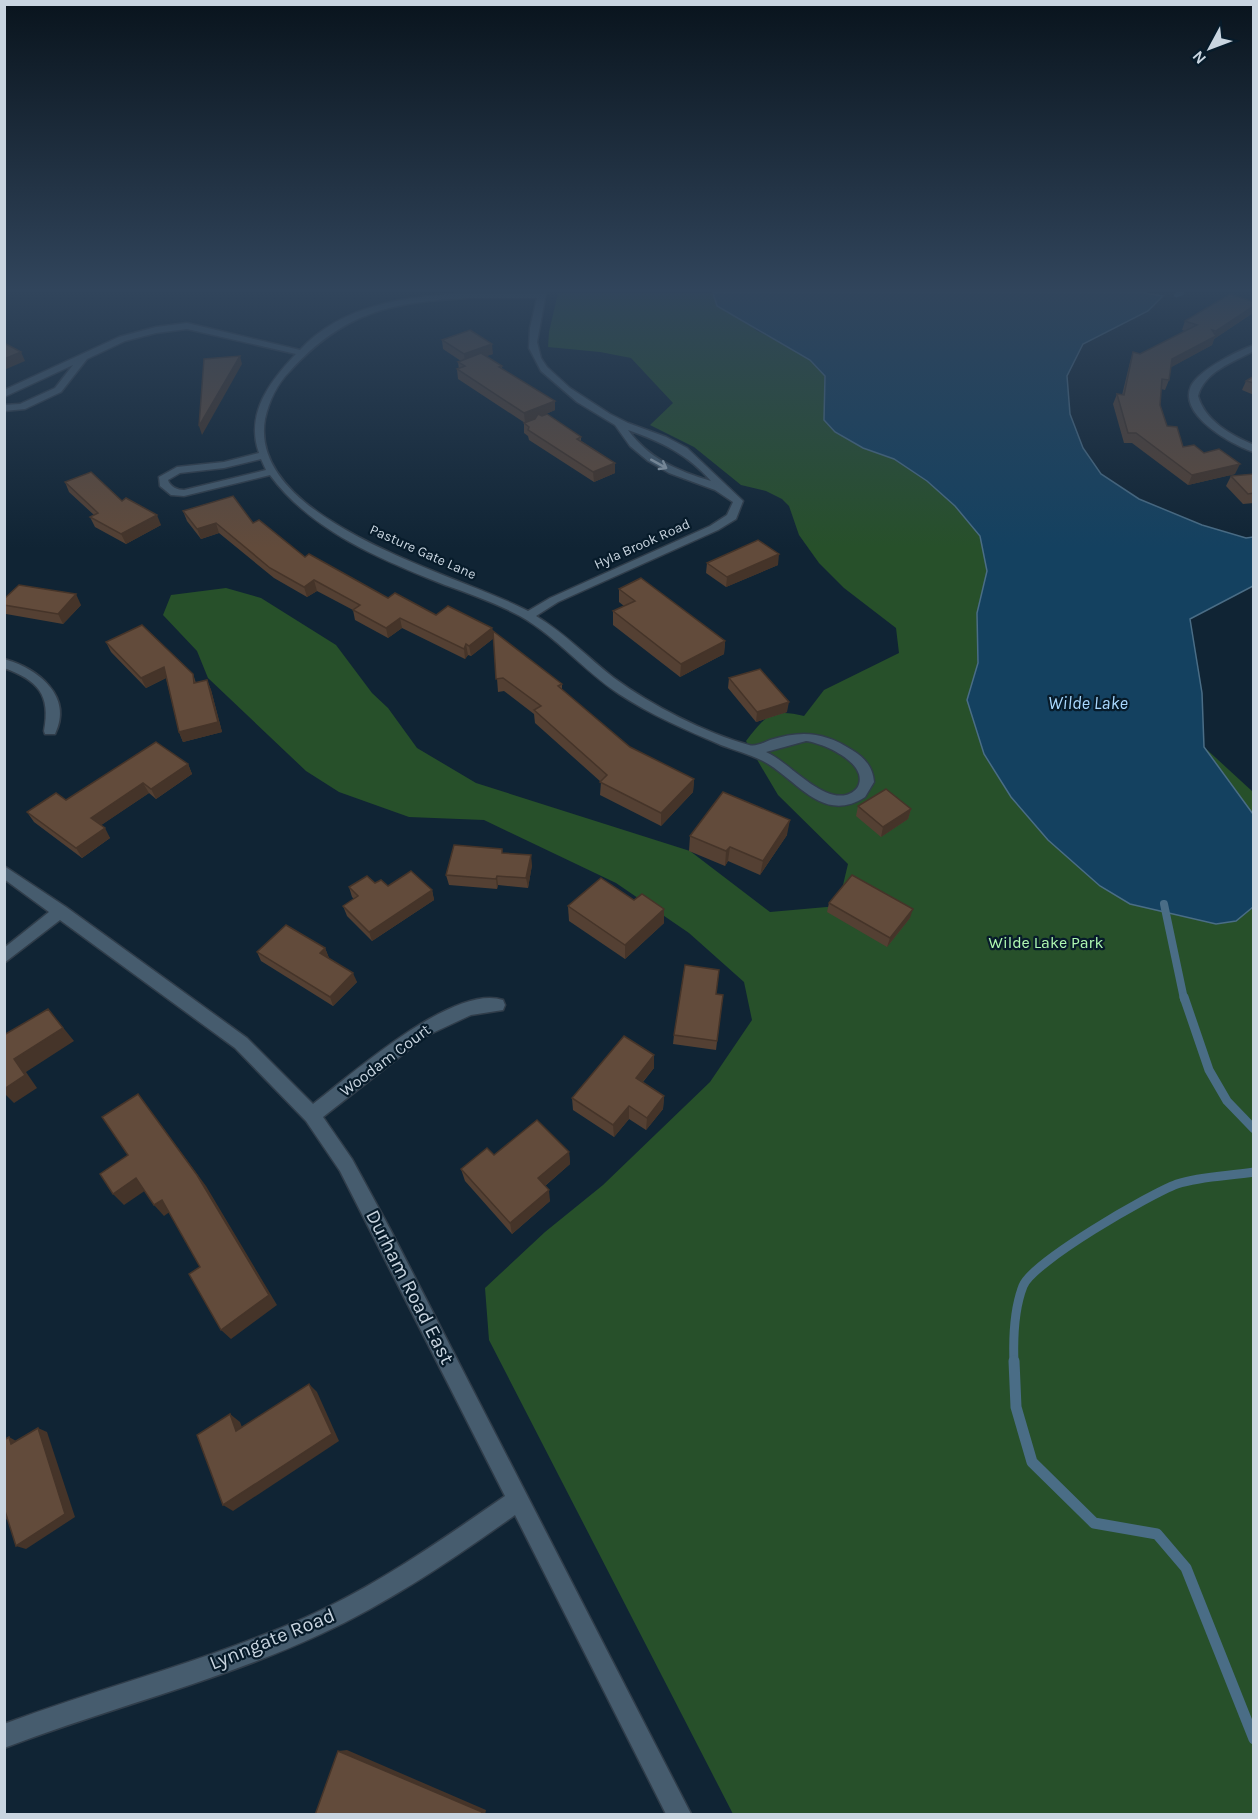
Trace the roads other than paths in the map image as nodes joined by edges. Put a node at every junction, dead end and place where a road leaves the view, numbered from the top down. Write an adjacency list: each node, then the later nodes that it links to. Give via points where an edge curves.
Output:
1 (38, 378): 6 (street)
2 (67, 378): 7 (street, via 58,390 22,407)
3 (279, 378): 10 (street, Pasture Gate Lane, via 262,411)
4 (551, 378): 8 (street, Hyla Brook Road)
5 (1203, 378): 9 (street, via 1196,386 1196,407 1221,432)
6 (4, 393)
7 (4, 408)
8 (619, 423): 12 (street, Hyla Brook Road, via 677,446 700,463); 12 (street, Hyla Brook Road, one-way to 12, via 649,459 678,474)
9 (1254, 449)
10 (263, 455): 11 (street, Pasture Gate Lane); 11 (street, via 231,464 177,470 163,479 164,484 184,493)
11 (272, 472): 13 (street, Pasture Gate Lane, via 301,502 353,538)
12 (720, 487): 13 (street, Hyla Brook Road, via 738,501 725,523)
13 (529, 615): 16 (street, Pasture Gate Lane, via 623,690 661,712)
14 (4, 663): 15 (street, via 40,680 50,692 55,704)
15 (50, 731)
16 (752, 751): 16 (street, Pasture Gate Lane, via 828,800 850,800 867,786 867,774 860,762 826,739 798,736)
17 (4, 871): 18 (street, Durham Road East)
18 (61, 911): 19 (street); 21 (street, Durham Road East, via 241,1043)
19 (4, 957)
20 (497, 1005): 21 (street, Woodam Court, via 469,1008 420,1031)
21 (312, 1115): 22 (street, Durham Road East, via 346,1166)
22 (519, 1499): 23 (street, Lynngate Road, via 426,1564 350,1607 280,1640); 24 (street, Durham Road East)
23 (4, 1736)
24 (678, 1815)

